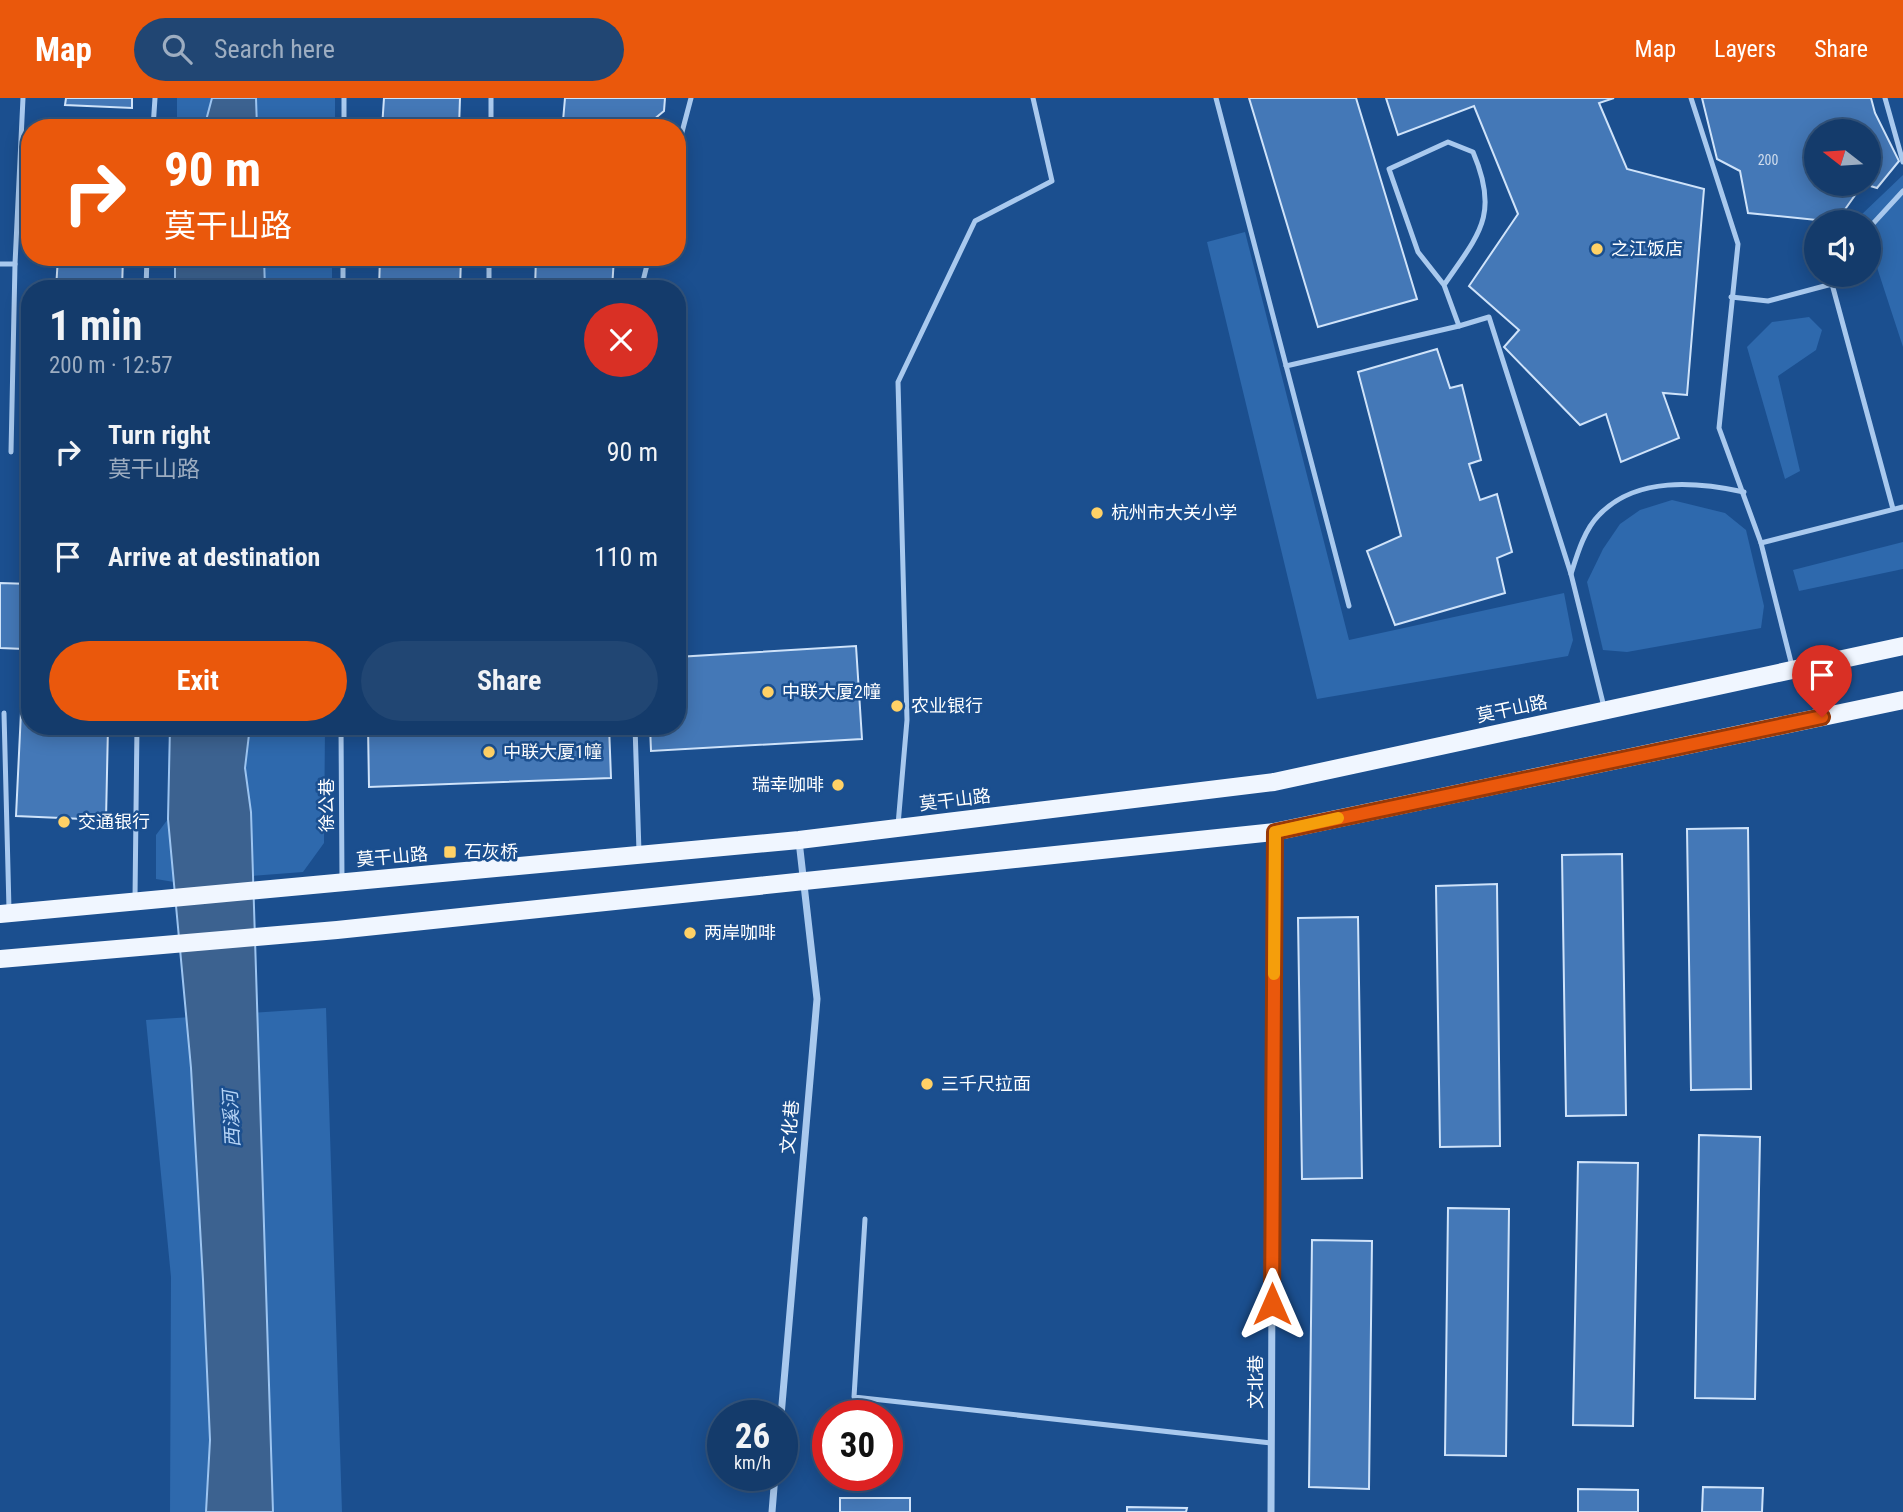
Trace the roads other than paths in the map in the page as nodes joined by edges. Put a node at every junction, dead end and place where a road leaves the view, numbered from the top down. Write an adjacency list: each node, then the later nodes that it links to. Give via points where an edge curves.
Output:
1 (23, 98): 10 (lane)
2 (155, 98): 11 (lane)
3 (344, 98): 12 (lane)
4 (491, 98): 13 (lane)
5 (691, 98): 14 (lane)
6 (1033, 98): 42 (lane, via 1052,181 975,221 898,382 907,720)
7 (1216, 98): 26 (lane)
8 (1691, 98): 24 (lane, via 1738,244)
9 (1885, 98): 16 (lane)
10 (22, 119)
11 (154, 119)
12 (344, 119)
13 (491, 119)
14 (685, 119)
15 (21, 140): 20 (lane)
16 (1903, 162)
17 (1903, 191): 18 (lane)
18 (1881, 215)
19 (0, 264): 20 (lane)
20 (15, 264): 27 (lane)
21 (1444, 285): 21 (lane, via 1486,213 1485,180 1474,152 1448,142 1389,169 1418,252); 25 (lane)
22 (1821, 287): 24 (lane, via 1768,301)
23 (1833, 287): 30 (lane)
24 (1731, 297): 28 (lane, via 1719,428)
25 (1459, 326): 26 (lane); 32 (lane, via 1489,317)
26 (1286, 366): 33 (lane)
27 (11, 452)
28 (1744, 492): 31 (lane); 32 (lane, via 1705,484 1666,485 1630,494 1598,515)
29 (1903, 507): 30 (lane)
30 (1893, 509): 31 (lane)
31 (1761, 543): 35 (lane)
32 (1571, 574): 37 (lane)
33 (1349, 606)
34 (1903, 646): 35 (main road, 莫干山路)
35 (1793, 670): 37 (main road, 莫干山路)
36 (1903, 700): 43 (main road)
37 (1604, 710): 42 (main road, 莫干山路, via 1274,782)
38 (5, 713): 49 (lane)
39 (137, 735): 48 (lane)
40 (341, 735): 47 (lane, 徐公巷)
41 (635, 735): 45 (lane)
42 (897, 829): 44 (main road, 莫干山路)
43 (1275, 832): 46 (main road); 53 (street, 文北巷)
44 (799, 840): 45 (main road, 莫干山路); 46 (street, 文化巷)
45 (639, 855): 47 (main road, 莫干山路)
46 (804, 881): 50 (main road, via 337,930); 52 (street, 文化巷, via 817,999)
47 (335, 883): 48 (main road, 莫干山路)
48 (141, 901): 49 (main road, 莫干山路)
49 (5, 914)
50 (0, 959)
51 (865, 1219): 53 (lane, via 853,1397)
52 (781, 1400)
53 (1271, 1443): 56 (street, 文北巷)
54 (774, 1491): 55 (street)
55 (772, 1512)
56 (1271, 1512)

